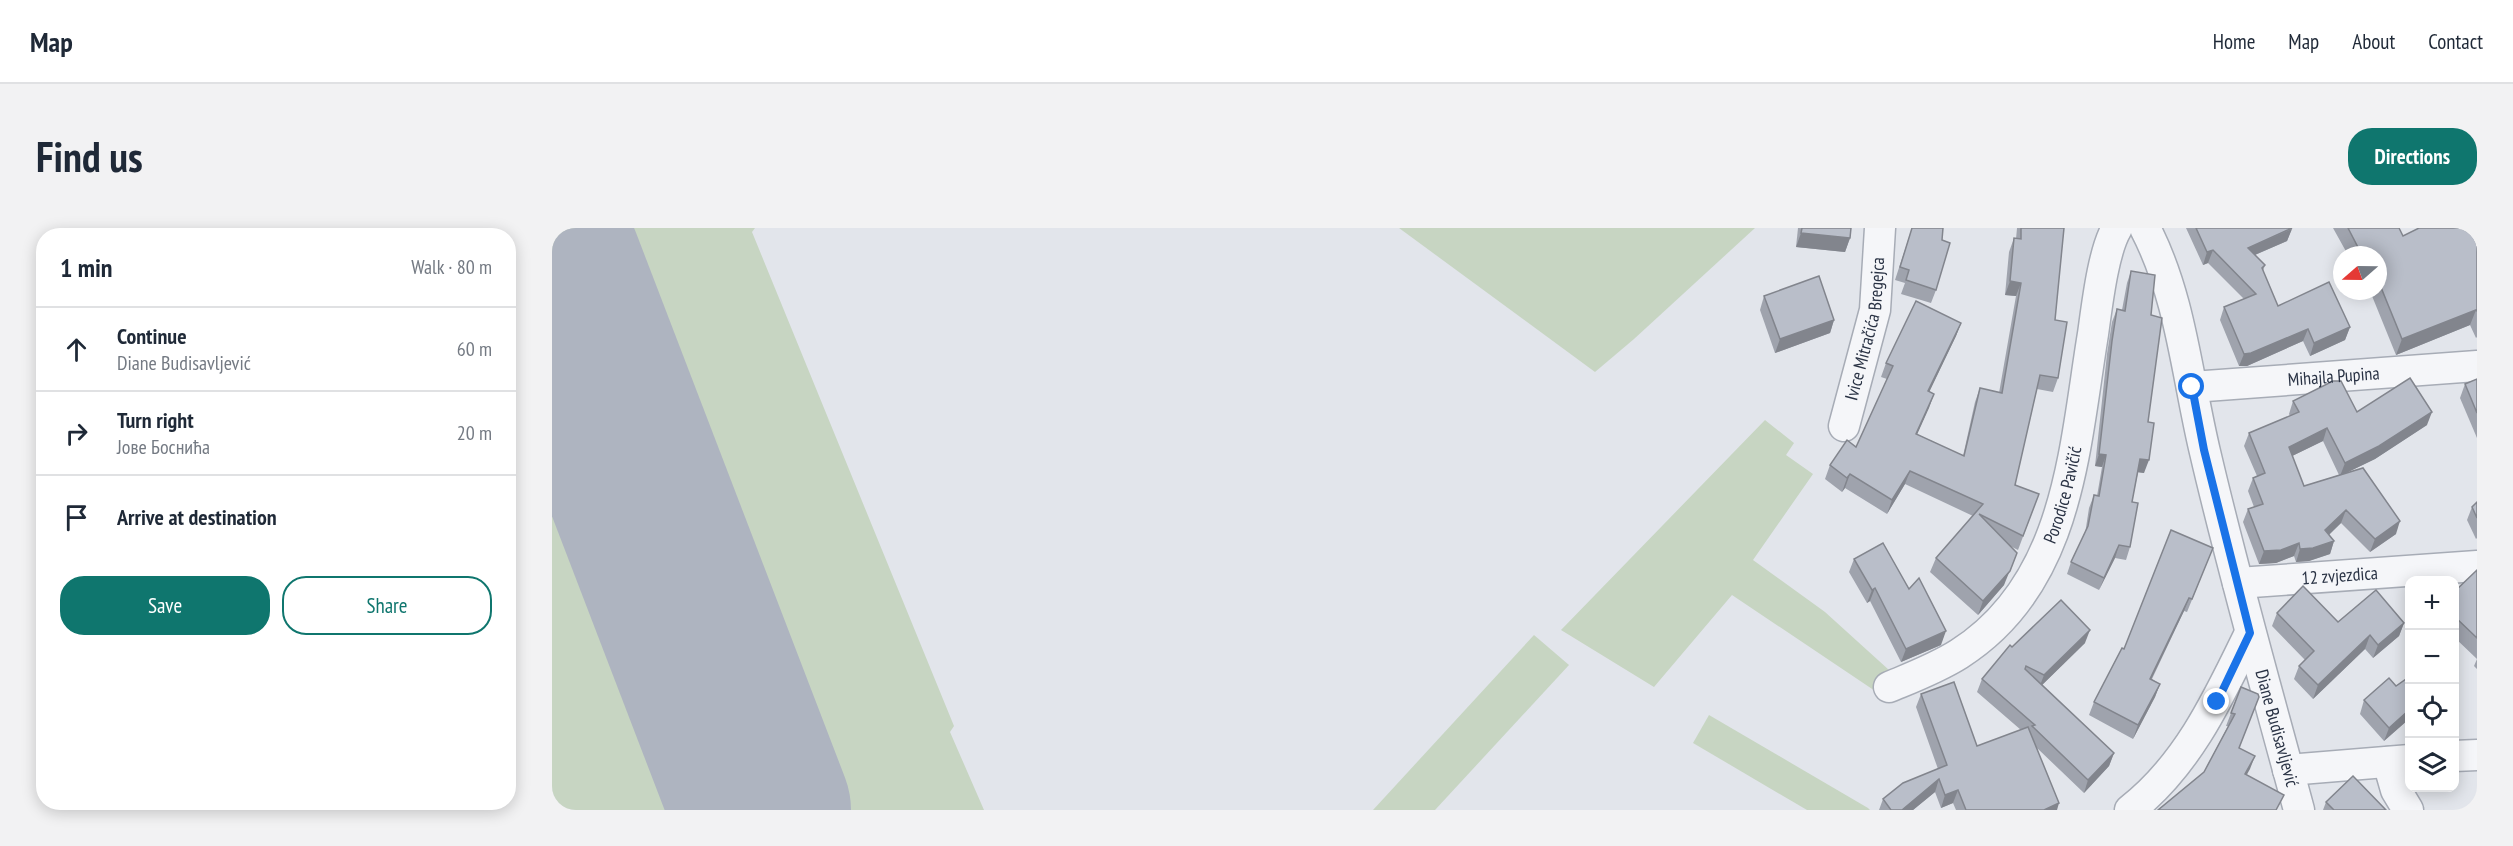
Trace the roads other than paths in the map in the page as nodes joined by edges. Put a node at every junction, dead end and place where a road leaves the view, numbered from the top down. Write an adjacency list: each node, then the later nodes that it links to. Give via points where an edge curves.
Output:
1 (1880, 228): 6 (street, Ivice Mitračića Bregejca, via 1875,310)
2 (2118, 228): 10 (street, Porodice Pavičić, via 2109,249 2096,313 2069,478 2043,559 2024,594 1980,639 1924,673)
3 (2145, 228): 5 (street, Diane Budisavljević, via 2180,326)
4 (2477, 366): 5 (street, Mihajla Pupina)
5 (2192, 387): 8 (street, Diane Budisavljević)
6 (1844, 426)
7 (2477, 566): 8 (street, 12 zvjezdica)
8 (2238, 583): 9 (street, Diane Budisavljević)
9 (2250, 633): 14 (street, Diane Budisavljević); 15 (street, via 2217,702 2189,747)
10 (1889, 687)
11 (2477, 755): 12 (street)
12 (2459, 756)
13 (2399, 761): 14 (street); 17 (street, via 2396,790)
14 (2288, 770): 16 (street, Diane Budisavljević)
15 (2130, 810)
16 (2299, 810)
17 (2408, 810)

